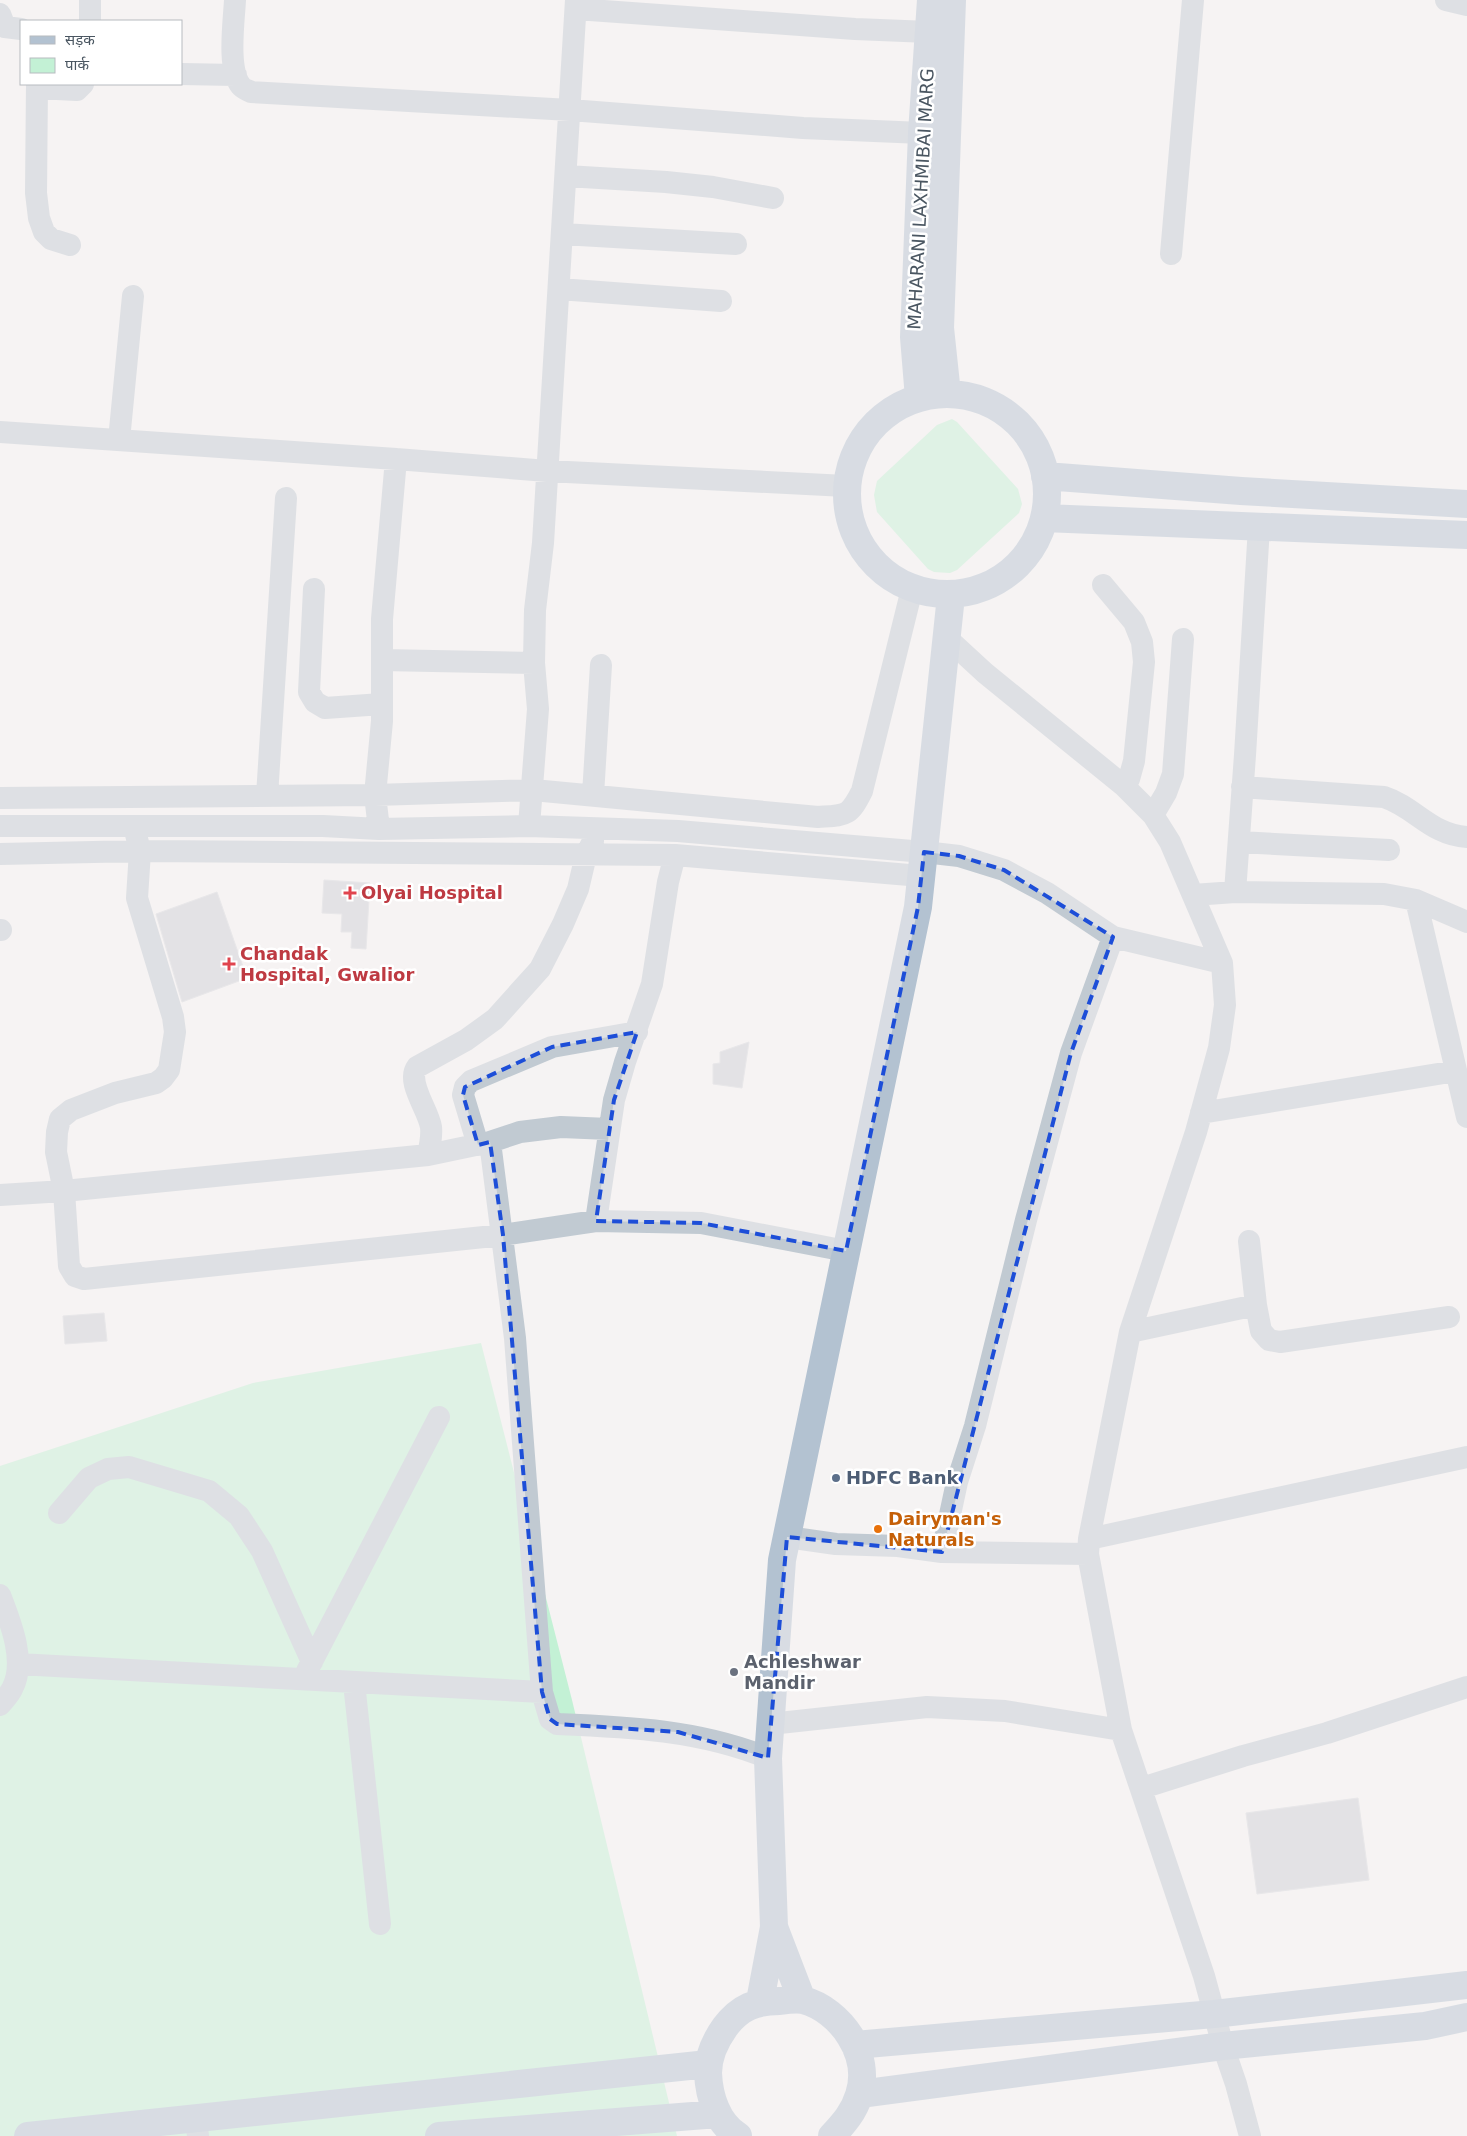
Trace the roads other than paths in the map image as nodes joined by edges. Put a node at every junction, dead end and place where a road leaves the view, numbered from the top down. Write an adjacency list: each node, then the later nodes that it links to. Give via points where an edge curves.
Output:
1 (90, 0): 10 (street)
2 (235, 0): 14 (street)
3 (930, 0): 12 (main road, MAHARANI LAXHMIBAI MARG)
4 (952, 0): 28 (main road, via 940,328)
5 (1193, 0): 24 (street)
6 (1446, 0): 8 (street)
7 (576, 5): 12 (street, via 855,29); 17 (street)
8 (1467, 5)
9 (0, 14): 11 (street, via 6,26)
10 (90, 20)
11 (20, 29)
12 (929, 32): 18 (main road, MAHARANI LAXHMIBAI MARG)
13 (182, 74): 14 (street)
14 (236, 74): 17 (street, via 241,87 251,92)
15 (82, 85): 16 (street, via 77,90)
16 (37, 86): 23 (street, via 36,193 39,218 44,232 51,239)
17 (570, 110): 18 (street, via 803,128); 19 (street)
18 (922, 133): 29 (main road, MAHARANI LAXHMIBAI MARG, via 914,336)
19 (566, 176): 20 (street, via 666,182); 21 (street)
20 (773, 198)
21 (562, 234): 22 (street); 25 (street)
22 (736, 244)
23 (70, 245)
24 (1171, 254)
25 (559, 289): 27 (street); 33 (street)
26 (133, 296): 31 (street)
27 (721, 301)
28 (947, 394): 29 (main road); 34 (main road, via 974,398 1000,409 1021,427 1036,450)
29 (919, 398): 35 (main road, via 891,410 869,431 853,457)
30 (0, 432): 31 (street)
31 (118, 440): 32 (street)
32 (396, 459): 33 (street); 47 (street, via 382,619)
33 (547, 472): 35 (street); 48 (street, via 535,610)
34 (1045, 476): 37 (main road); 38 (main road)
35 (846, 486): 43 (main road, via 849,518 862,548 884,572)
36 (286, 498): 56 (street)
37 (1467, 504)
38 (1044, 518): 39 (main road); 44 (main road, via 1030,550 1007,574 977,590)
39 (1259, 527): 40 (main road); 52 (street)
40 (1467, 536)
41 (1103, 585): 51 (street, via 1134,622 1142,642 1144,662 1134,761)
42 (314, 589): 50 (street, via 309,692 325,708)
43 (912, 589): 44 (main road); 55 (street, via 862,791 854,807 844,816 818,817)
44 (951, 596): 45 (main road)
45 (947, 638): 51 (street); 71 (main road)
46 (1183, 639): 58 (street, via 1173,774)
47 (382, 660): 48 (street); 50 (street)
48 (534, 664): 53 (street, via 538,709)
49 (601, 665): 55 (street)
50 (382, 704): 54 (street)
51 (1124, 786): 58 (street)
52 (1242, 787): 64 (street, via 1384,797 1397,801 1440,831); 65 (street)
53 (533, 790): 54 (street); 55 (street); 61 (street)
54 (375, 795): 56 (street); 62 (street)
55 (593, 795)
56 (267, 796): 57 (street)
57 (0, 798)
58 (1153, 814): 73 (street, via 1170,842)
59 (0, 826): 60 (street)
60 (134, 826): 62 (street); 67 (street)
61 (529, 826): 62 (street); 63 (street)
62 (379, 829)
63 (599, 829): 69 (street); 71 (street, via 678,831)
64 (1467, 837)
65 (1239, 842): 66 (street); 72 (street)
66 (1389, 850)
67 (140, 851): 68 (street); 69 (street); 85 (street, via 137,898 175,1032 169,1070 156,1083 114,1093 71,1110 60,1119 56,1152)
68 (0, 854)
69 (586, 855): 70 (street); 84 (street, via 578,889 540,969 495,1019 466,1040 417,1067 413,1073 431,1129)
70 (675, 855): 71 (street); 78 (street, via 652,984)
71 (923, 864): 76 (street, via 959,856 1004,870 1047,893); 90 (main road, via 918,907)
72 (1235, 892): 73 (street); 74 (street, via 1384,894)
73 (1193, 895): 77 (street)
74 (1416, 900): 75 (street); 79 (street)
75 (1467, 922)
76 (1113, 937): 77 (street); 99 (street, via 1071,1053 975,1426 957,1482)
77 (1222, 963): 80 (street, via 1224,1005 1219,1048)
78 (637, 1032): 82 (street, via 625,1062); 83 (street, via 552,1047 471,1081 462,1095)
79 (1456, 1071): 80 (street); 81 (street)
80 (1201, 1113): 93 (street)
81 (1467, 1117)
82 (609, 1130): 83 (street, via 561,1127 520,1132); 87 (street)
83 (484, 1144): 84 (street); 88 (street)
84 (428, 1155): 85 (street)
85 (64, 1191): 86 (street); 88 (street, via 69,1266 75,1276 84,1279)
86 (0, 1195)
87 (596, 1221): 88 (street); 90 (street, via 701,1223)
88 (504, 1235): 105 (street)
89 (1249, 1241): 91 (street)
90 (846, 1251): 97 (main road)
91 (1256, 1305): 92 (street, via 1261,1332 1269,1340 1280,1342); 93 (street)
92 (1449, 1317)
93 (1130, 1332): 98 (street)
94 (439, 1417): 102 (street)
95 (1467, 1457): 98 (street)
96 (59, 1513): 102 (street, via 89,1478 108,1469 129,1467 209,1490 239,1516 262,1551)
97 (787, 1537): 99 (street); 107 (main road, via 782,1560)
98 (1089, 1546): 99 (street); 108 (street)
99 (942, 1552)
100 (0, 1595): 101 (street, via 14,1630)
101 (18, 1664): 102 (street); 106 (street, via 13,1688)
102 (307, 1671): 103 (street)
103 (354, 1683): 105 (street); 111 (street)
104 (1467, 1687): 110 (street)
105 (542, 1692): 109 (street, via 550,1719 557,1724 678,1732 748,1749)
106 (0, 1705)
107 (770, 1724): 108 (street, via 927,1707 1005,1711); 109 (main road)
108 (1121, 1730): 110 (street)
109 (768, 1758): 112 (main road)
110 (1142, 1788): 116 (street)
111 (380, 1924)
112 (774, 1926): 114 (main road); 115 (main road)
113 (1467, 1985): 116 (main road)
114 (802, 2000): 115 (main road); 118 (main road, via 824,2009 836,2019)
115 (760, 2001): 120 (main road, via 731,2019 716,2040)
116 (1214, 2014): 118 (main road); 119 (street)
117 (1467, 2017): 119 (main road, via 1425,2026)
118 (855, 2045): 121 (main road, via 861,2069)
119 (1223, 2046): 121 (main road); 128 (street)
120 (708, 2064): 122 (main road, via 709,2090); 123 (main road)
121 (860, 2094): 127 (main road, via 849,2118)
122 (718, 2114): 124 (main road); 126 (main road)
123 (197, 2127): 125 (main road)
124 (451, 2135)
125 (28, 2136)
126 (738, 2136)
127 (832, 2136)
128 (1250, 2136)

